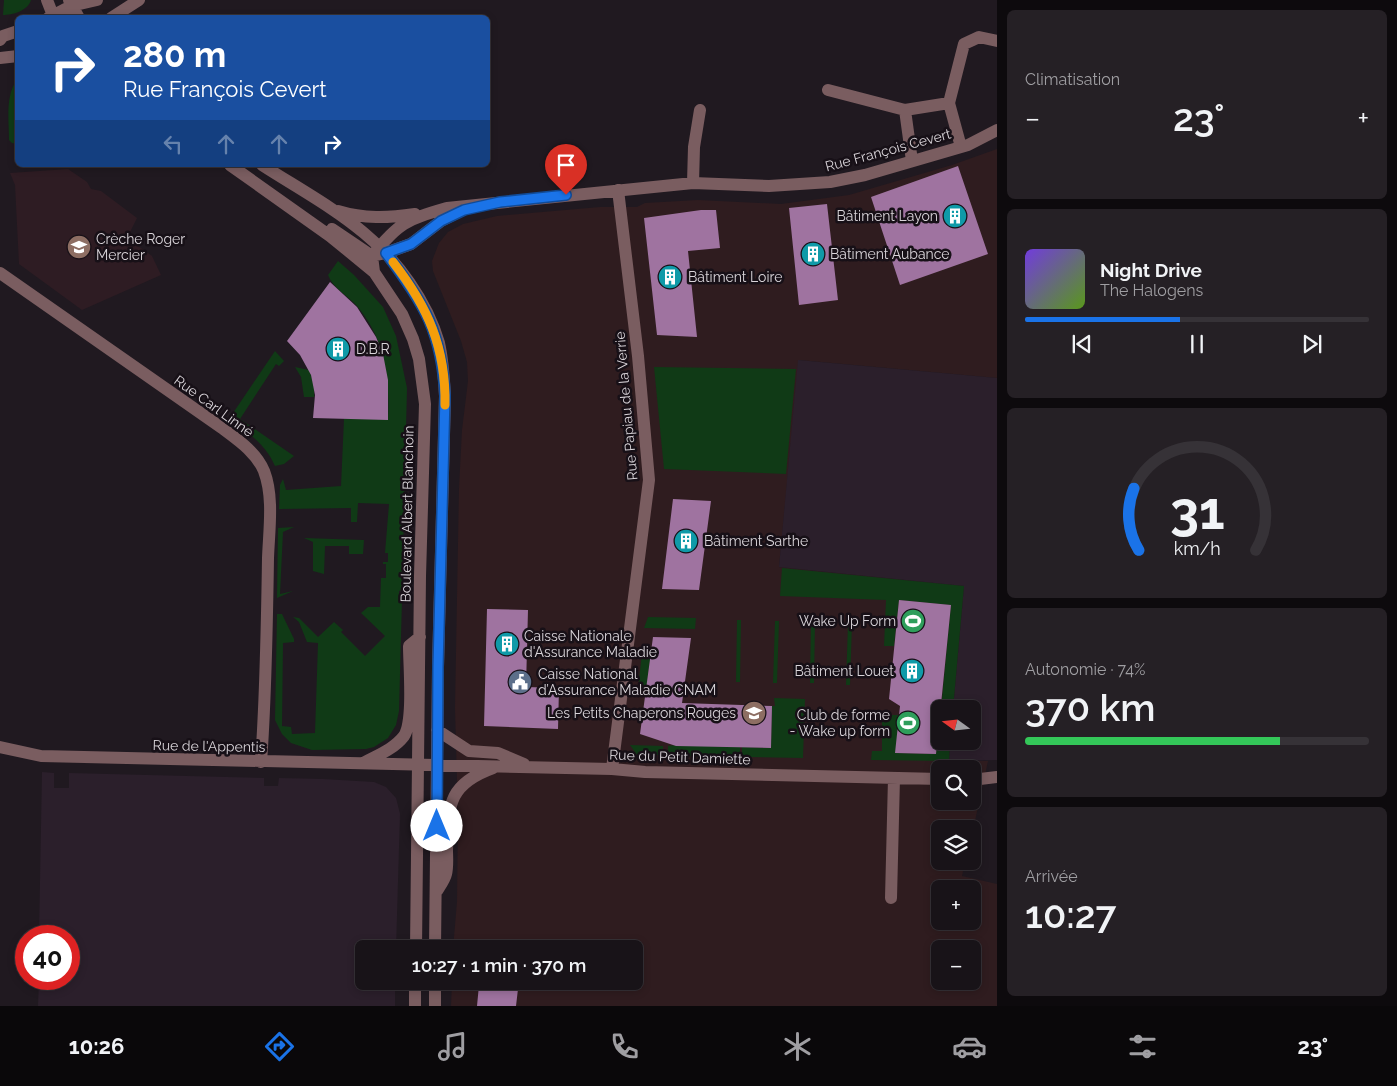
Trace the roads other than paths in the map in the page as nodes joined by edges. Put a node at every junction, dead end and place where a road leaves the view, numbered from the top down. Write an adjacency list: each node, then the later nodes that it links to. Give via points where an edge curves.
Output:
1 (47, 0): 5 (street)
2 (97, 0): 4 (street)
3 (140, 0): 8 (street); 9 (street)
4 (70, 3): 6 (street); 7 (street)
5 (51, 15)
6 (55, 15)
7 (77, 15)
8 (116, 15)
9 (133, 15)
10 (15, 31): 11 (street)
11 (0, 40)
12 (997, 41): 16 (street, via 979,37 964,44)
13 (15, 56): 14 (street)
14 (0, 58)
15 (828, 90): 18 (street)
16 (949, 103): 18 (street); 20 (street)
17 (700, 110): 24 (street)
18 (905, 110): 21 (street)
19 (997, 130): 20 (street, Rue François Cevert)
20 (961, 146): 21 (street, Rue François Cevert)
21 (912, 161): 24 (street, Rue François Cevert, via 865,175 808,185)
22 (233, 167): 29 (street, Boulevard Albert Blanchoin)
23 (265, 167): 27 (street)
24 (693, 183): 25 (street, Rue François Cevert)
25 (618, 190): 26 (street, Rue François Cevert); 42 (street, Rue Papiau de la Verrie, via 638,351 649,480)
26 (500, 202): 28 (street, Rue François Cevert); 30 (street, Rue François Cevert, via 464,210 441,221 411,244)
27 (325, 206): 28 (street, via 347,214 374,218); 30 (street, via 364,232)
28 (446, 208): 30 (street, Rue François Cevert, via 398,226)
29 (312, 223): 30 (street, via 330,228); 31 (street, Boulevard Albert Blanchoin)
30 (379, 252): 31 (street); 34 (street, via 421,302 438,341 444,370)
31 (374, 272): 33 (street, Boulevard Albert Blanchoin, via 388,291 413,339 425,404)
32 (0, 273): 36 (street, Rue Carl Linné, via 228,433 252,453 263,469 269,489 269,521)
33 (420, 637): 37 (street, via 409,646 410,714 405,735 392,747); 38 (street, Boulevard Albert Blanchoin)
34 (437, 730): 39 (street); 41 (street, via 468,751 498,753)
35 (0, 747): 36 (street, Rue de l'Appentis, via 41,756)
36 (261, 762): 37 (street, Rue de l'Appentis)
37 (363, 763): 38 (street, Rue de l'Appentis)
38 (419, 765): 39 (street, Rue du Petit Damiette); 49 (street, Boulevard Albert Blanchoin)
39 (437, 765): 40 (street, Rue du Petit Damiette); 47 (street)
40 (498, 766): 41 (street, Rue du Petit Damiette); 47 (street, via 480,772 459,787 453,796 448,812 446,874)
41 (532, 767): 42 (street, Rue du Petit Damiette)
42 (612, 769): 44 (street, Rue du Petit Damiette)
43 (997, 777): 46 (street)
44 (894, 778): 45 (street, Rue du Petit Damiette); 48 (street)
45 (931, 779)
46 (981, 779)
47 (436, 894): 50 (street)
48 (891, 898)
49 (416, 940)
50 (435, 940)
51 (415, 990): 53 (street)
52 (435, 990): 54 (street)
53 (415, 1006)
54 (435, 1006)

